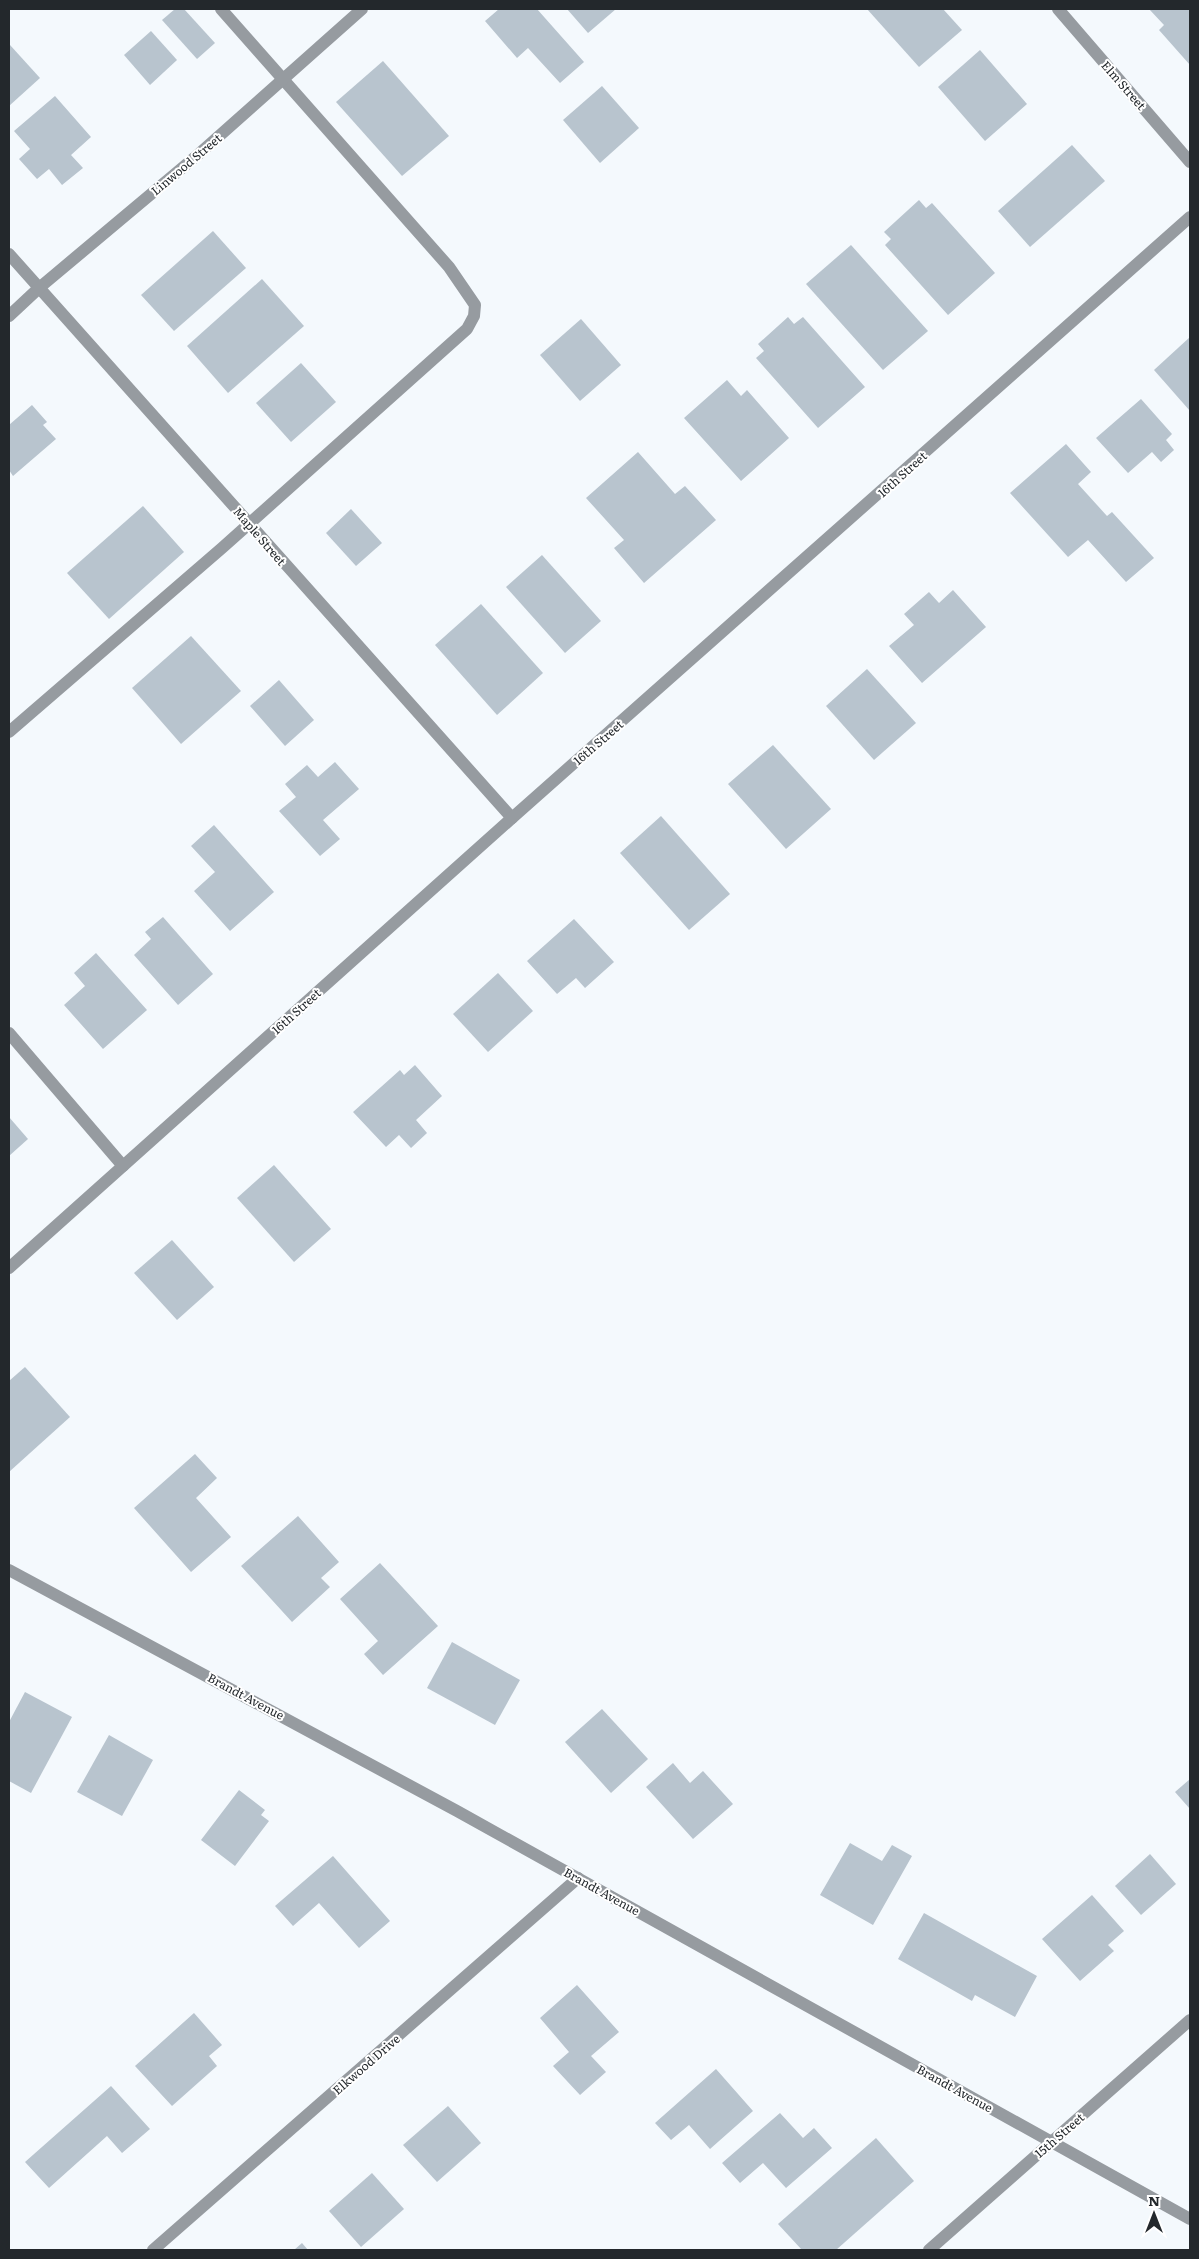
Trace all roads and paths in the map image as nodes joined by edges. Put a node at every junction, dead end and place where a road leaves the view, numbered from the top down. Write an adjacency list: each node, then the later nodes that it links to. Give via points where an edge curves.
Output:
1 (221, 9): 4 (street)
2 (362, 9): 4 (street, Linwood Street)
3 (1058, 9): 5 (street, Elm Street)
4 (284, 78): 8 (street, Linwood Street); 10 (street, via 449,267 475,305 474,316 467,329)
5 (1190, 162)
6 (1190, 217): 12 (street, 16th Street)
7 (9, 254): 8 (street, Maple Street)
8 (39, 288): 9 (street, Linwood Street); 10 (street, Maple Street)
9 (9, 316)
10 (250, 523): 11 (street); 12 (street, Maple Street)
11 (9, 732)
12 (512, 818): 14 (street, 16th Street)
13 (9, 1033): 14 (street)
14 (123, 1166): 15 (street, 16th Street)
15 (9, 1268)
16 (9, 1570): 17 (street, Brandt Avenue)
17 (578, 1878): 19 (street, Brandt Avenue); 21 (street, Elkwood Drive)
18 (1190, 2020): 19 (street, 15th Street)
19 (1051, 2141): 20 (street, Brandt Avenue); 22 (street, 15th Street)
20 (1190, 2219)
21 (153, 2250)
22 (929, 2250)

